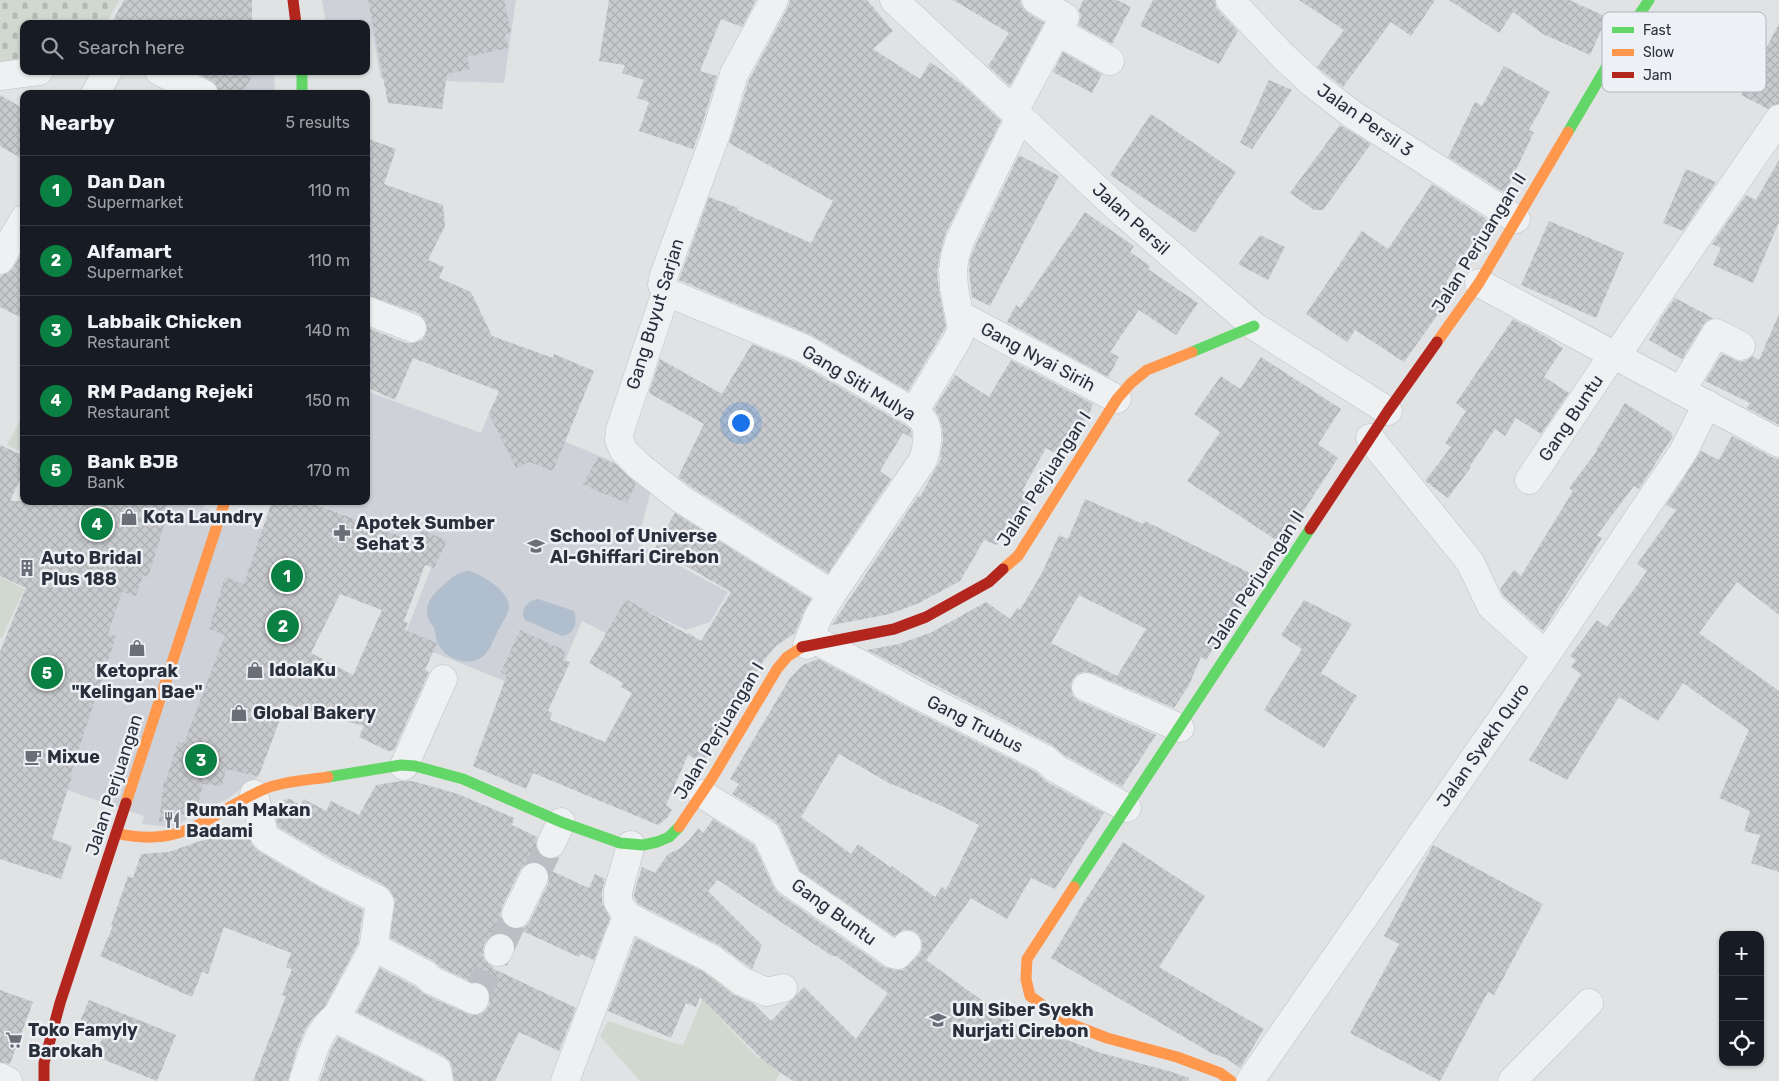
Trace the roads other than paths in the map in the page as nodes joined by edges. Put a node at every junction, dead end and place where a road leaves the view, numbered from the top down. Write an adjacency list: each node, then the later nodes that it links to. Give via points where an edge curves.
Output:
1 (293, 0): 8 (street)
2 (774, 0): 26 (street, Gang Buyut Sarjan, via 734,74 716,134 664,275 662,285)
3 (894, 0): 20 (street, Jalan Persil)
4 (1036, 0): 9 (street, via 1065,17)
5 (1230, 0): 22 (street, Jalan Persil 3, via 1313,84 1352,114)
6 (1649, 0): 7 (street, Jalan Perjuangan II)
7 (1641, 12)
8 (296, 20)
9 (1057, 31): 10 (street); 20 (street)
10 (1110, 62)
11 (20, 73): 16 (street)
12 (106, 75): 17 (street)
13 (167, 75): 18 (street)
14 (302, 75): 19 (street)
15 (1602, 75): 22 (street, Jalan Perjuangan II)
16 (0, 76)
17 (97, 90)
18 (196, 90)
19 (302, 90)
20 (1016, 114): 28 (street, via 955,256 954,288); 29 (street, Jalan Persil, via 1123,213)
21 (1779, 119): 32 (street, Gang Buntu)
22 (1516, 220): 25 (street, Jalan Perjuangan II)
23 (20, 226): 24 (street)
24 (0, 260)
25 (1479, 283): 32 (street); 36 (street, Jalan Perjuangan II)
26 (666, 292): 37 (street, Gang Siti Mulya, via 805,349); 42 (street, Gang Buyut Sarjan, via 620,430 624,451 681,499)
27 (370, 312): 30 (street)
28 (960, 315): 34 (street, Gang Nyai Sirih); 37 (street, via 962,329 957,340)
29 (1254, 326): 34 (street, Jalan Perjuangan I, via 1147,370); 36 (street, Jalan Persil)
30 (412, 328)
31 (1741, 346): 33 (street, via 1716,333)
32 (1614, 356): 33 (street); 40 (street, Gang Buntu)
33 (1681, 391): 35 (street)
34 (1116, 400): 43 (street, Jalan Perjuangan I, via 1018,556 989,582 926,617 894,629)
35 (1707, 404): 39 (street); 44 (street, Jalan Syekh Quro, via 1683,452)
36 (1388, 411): 38 (street, Jalan Perjuangan II)
37 (914, 412): 42 (street, Gang Siti Mulya, via 924,421 926,430 927,448 923,460)
38 (1370, 438): 44 (street, via 1470,562 1491,606); 47 (street, Jalan Perjuangan II)
39 (1779, 442)
40 (1529, 480)
41 (224, 505): 52 (street, Jalan Perjuangan)
42 (832, 594): 43 (street, Gang Siti Mulya, via 818,617)
43 (814, 644): 50 (street, Jalan Perjuangan I, via 799,648 782,661); 51 (street, Gang Trubus, via 1045,759 1055,768)
44 (1546, 654): 70 (street, Jalan Syekh Quro)
45 (443, 679): 48 (street)
46 (1086, 688): 47 (street)
47 (1180, 728): 51 (street, Jalan Perjuangan II)
48 (404, 766): 49 (street, Jalan Perjuangan I, via 273,786); 53 (street, Jalan Perjuangan I, via 439,771 462,779 556,833)
49 (254, 794): 52 (street, Jalan Perjuangan I, via 177,834 139,838); 58 (street, via 264,835 268,839 377,899 380,903)
50 (702, 794): 53 (street, Jalan Perjuangan I, via 669,837); 57 (street, Gang Buntu, via 766,834 788,881 893,954 898,956)
51 (1127, 808): 69 (street, Jalan Perjuangan II, via 1027,959 1028,993 1068,1023 1107,1038 1177,1057)
52 (116, 833): 65 (street, Jalan Perjuangan, via 60,1003 44,1063)
53 (632, 845): 56 (street, via 618,891 618,902)
54 (534, 877): 55 (street)
55 (516, 914)
56 (627, 916): 59 (street, via 712,959 741,981 767,992); 68 (street)
57 (906, 945)
58 (374, 947): 60 (street, via 431,980 474,1000); 62 (street)
59 (783, 988)
60 (476, 997)
61 (1589, 1003): 71 (street)
62 (335, 1018): 66 (street, via 329,1021 318,1042); 67 (street, via 437,1070)
63 (0, 1077): 64 (street)
64 (8, 1081)
65 (44, 1081)
66 (303, 1081)
67 (438, 1081)
68 (565, 1081)
69 (1231, 1081)
70 (1250, 1081)
71 (1512, 1081)

